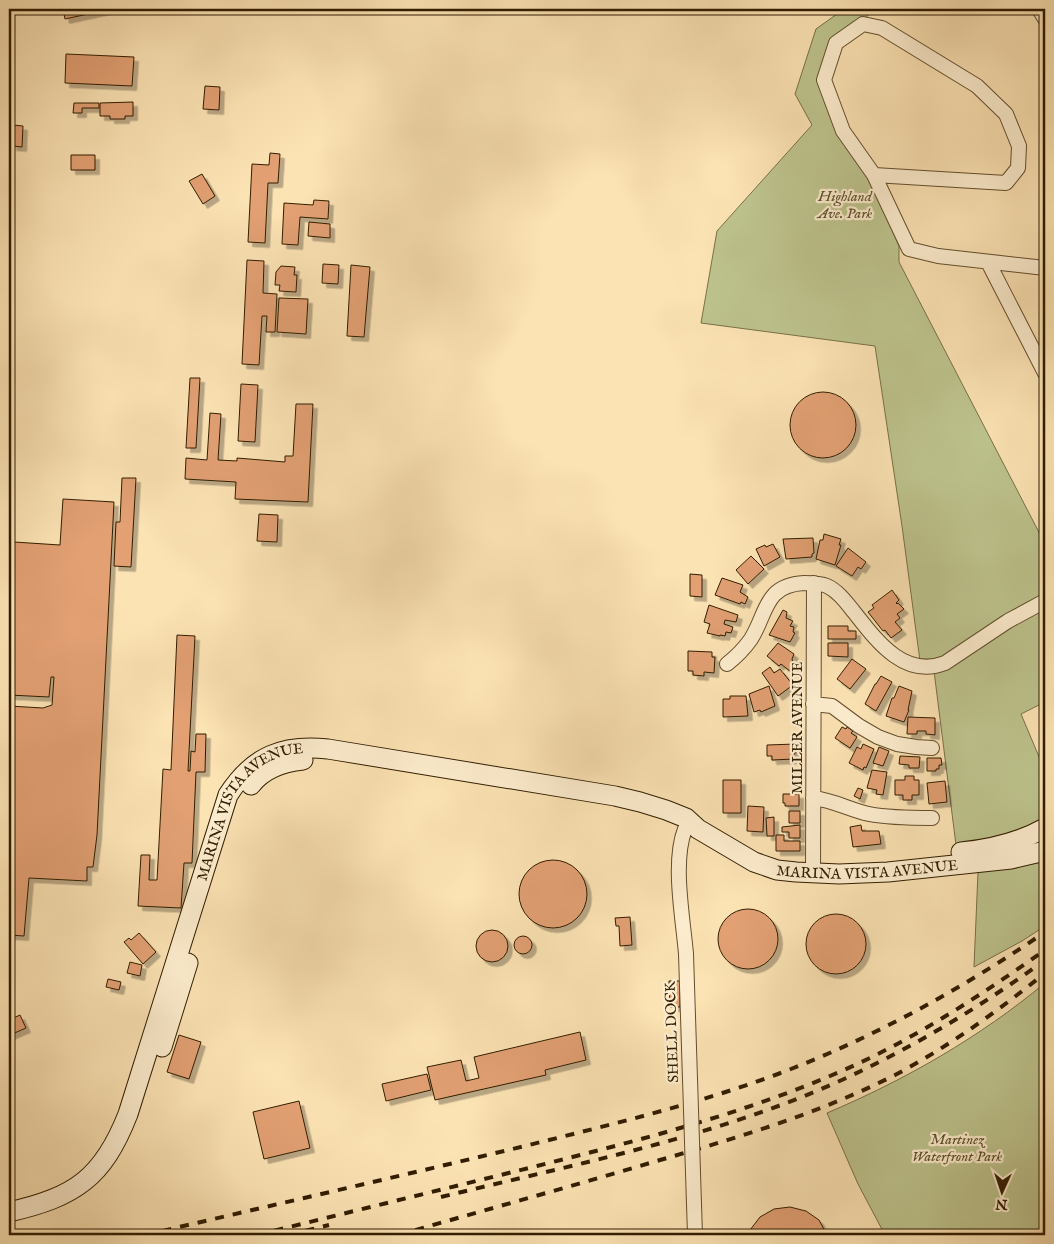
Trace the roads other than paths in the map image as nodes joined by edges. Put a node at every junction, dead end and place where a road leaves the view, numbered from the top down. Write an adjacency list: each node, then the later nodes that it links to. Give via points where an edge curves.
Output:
1 (1039, 9): 2 (street)
2 (1045, 19)
3 (874, 175): 3 (street, via 1006,182 1018,168 1019,146 1006,114 976,86 882,28 863,24 836,43 824,80 843,130); 4 (street, via 909,249)
4 (988, 262): 5 (street); 6 (street)
5 (1045, 268)
6 (1045, 373)
7 (814, 583): 8 (street, via 838,593 880,643 906,662 921,668 945,663); 9 (street, via 797,584 775,594 767,602 752,638); 10 (street, MILLER AVENUE)
8 (1045, 601)
9 (727, 664)
10 (813, 704): 11 (street, via 832,706 859,726 897,744); 12 (street, MILLER AVENUE)
11 (932, 748)
12 (813, 798): 13 (street, via 868,814); 17 (street, MILLER AVENUE)
13 (932, 818)
14 (1045, 828): 17 (main road, via 998,847 851,864)
15 (692, 829): 17 (main road, MARINA VISTA AVENUE, via 754,862 777,870); 18 (main road, MARINA VISTA AVENUE, via 686,818 608,794 320,748 297,748 266,757 244,774 228,795 119,1138 94,1174 78,1186 59,1198); 19 (main road, MARINA VISTA AVENUE, via 606,807 318,761 296,761 263,772 236,807 131,1139 106,1178 88,1194 65,1208); 20 (street, SHELL DOCK, bridge, via 679,849 686,954)
16 (1045, 851): 17 (main road, MARINA VISTA AVENUE, via 1011,859 888,872)
17 (813, 872)
18 (9, 1212)
19 (9, 1225)
20 (695, 1235)

